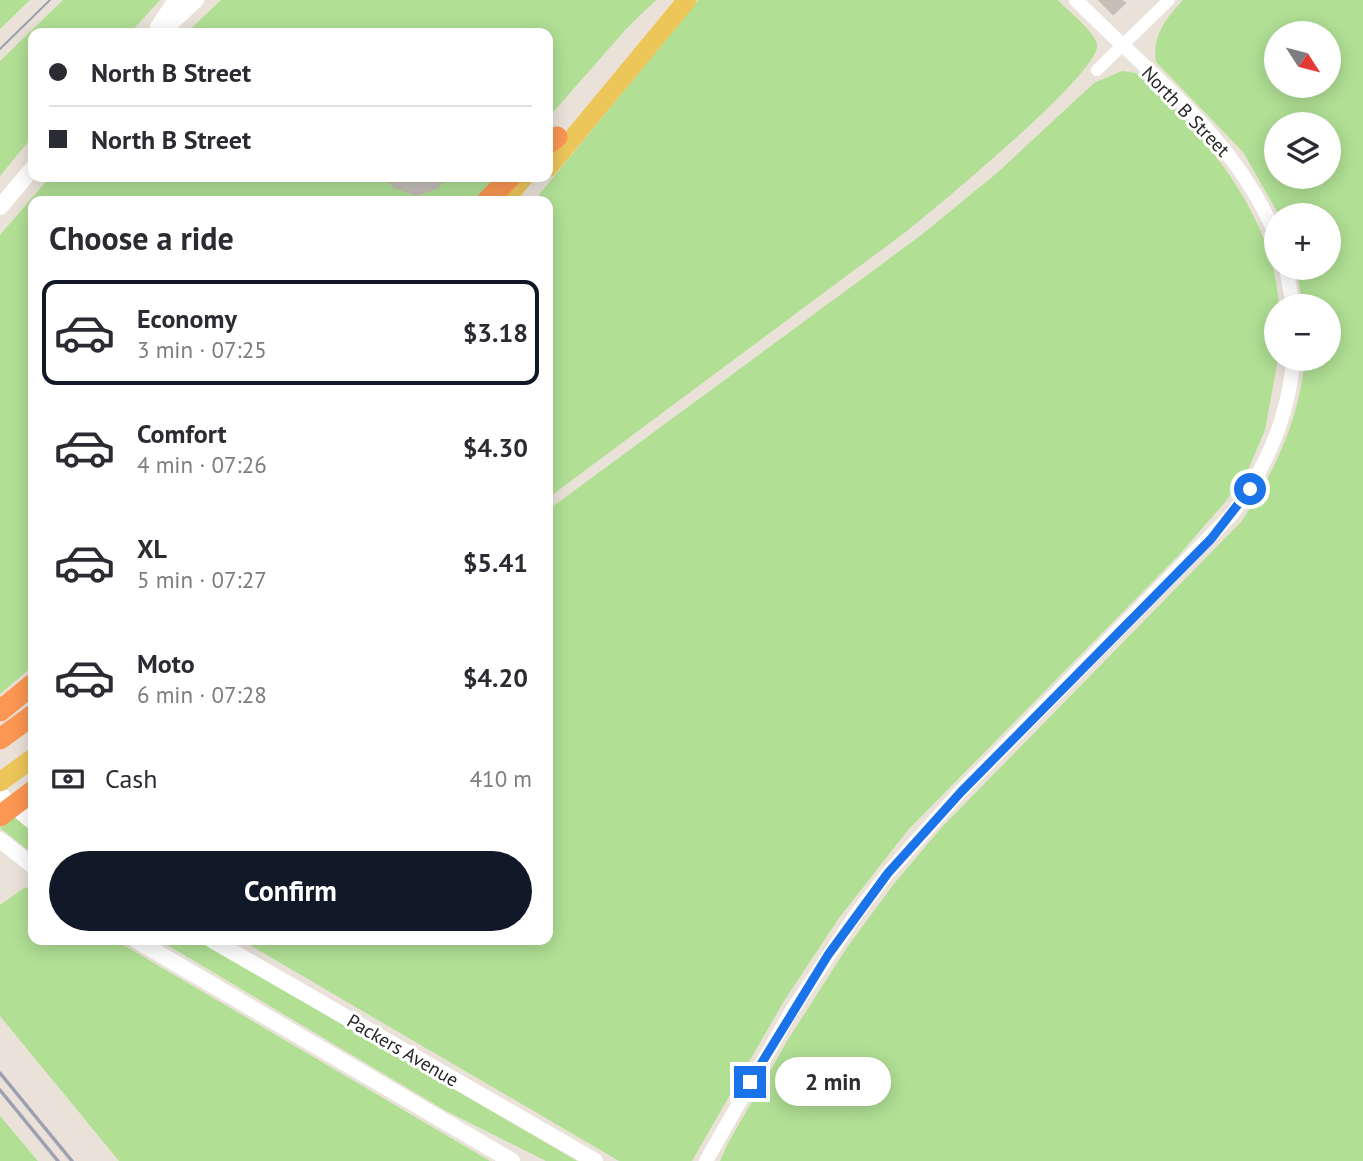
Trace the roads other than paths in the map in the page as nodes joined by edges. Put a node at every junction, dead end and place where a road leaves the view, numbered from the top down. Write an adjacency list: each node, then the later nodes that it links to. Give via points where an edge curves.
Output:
1 (176, 0): 7 (main road)
2 (670, 0): 11 (main road)
3 (687, 0): 12 (main road)
4 (1076, 0): 9 (street, North B Street)
5 (1169, 0): 9 (street)
6 (197, 1): 8 (main road)
7 (157, 28)
8 (166, 28)
9 (1122, 46): 10 (street); 21 (street, North B Street, via 1221,144)
10 (1097, 70)
11 (553, 141)
12 (553, 162)
13 (28, 174): 20 (main road)
14 (505, 182): 17 (highway)
15 (520, 182): 18 (main road)
16 (536, 182): 19 (main road)
17 (492, 196)
18 (508, 196)
19 (524, 196)
20 (0, 207)
21 (1264, 210)
22 (1292, 371): 41 (street, via 1278,432 1261,471 1232,514 888,873 791,1012)
23 (28, 688): 24 (highway)
24 (0, 711)
25 (28, 719): 26 (highway)
26 (0, 739)
27 (28, 747): 29 (main road)
28 (28, 762): 30 (main road)
29 (0, 768)
30 (0, 782)
31 (0, 795): 34 (main road)
32 (28, 795): 33 (highway)
33 (0, 816)
34 (28, 818)
35 (0, 840): 36 (main road)
36 (28, 862)
37 (145, 945): 39 (main road, Packers Avenue)
38 (221, 945): 40 (main road, Packers Avenue)
39 (512, 1161)
40 (595, 1161)
41 (706, 1161)

